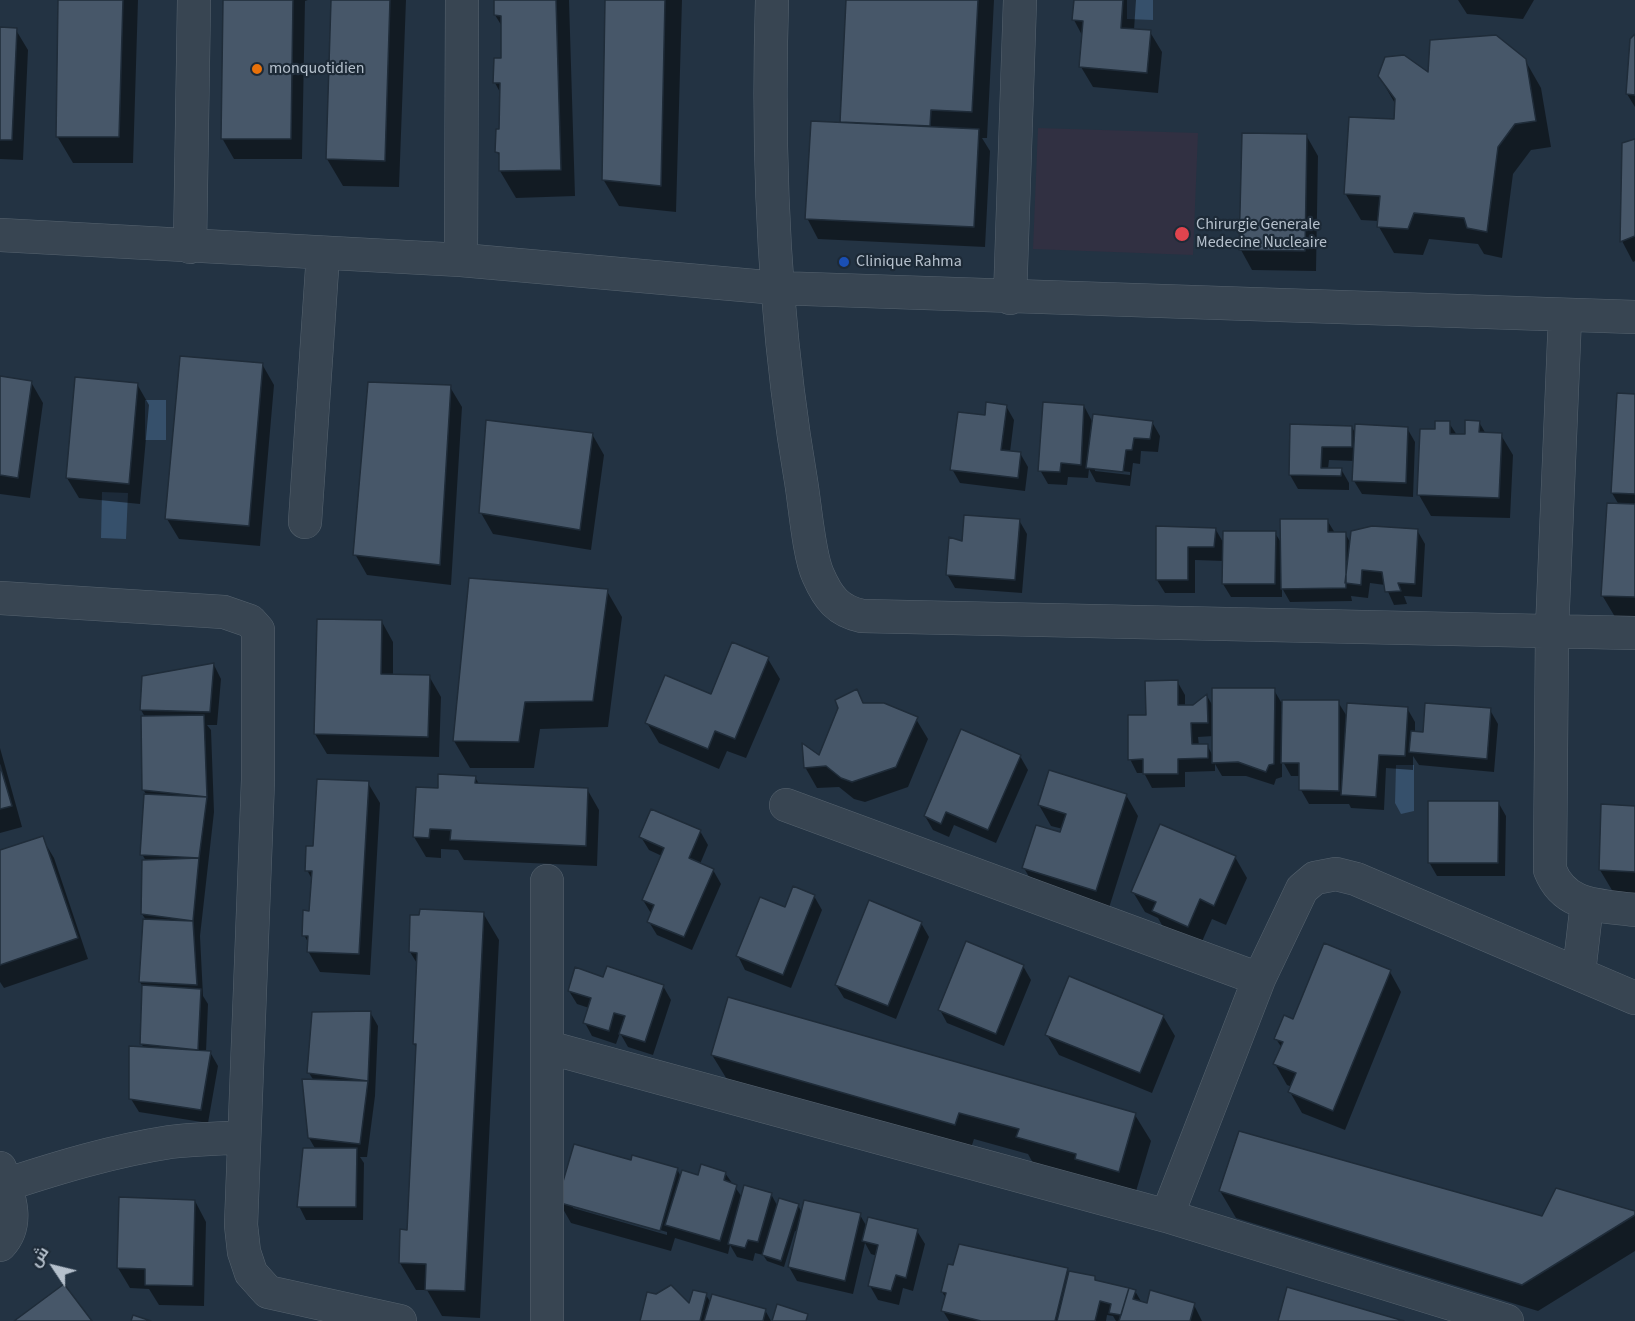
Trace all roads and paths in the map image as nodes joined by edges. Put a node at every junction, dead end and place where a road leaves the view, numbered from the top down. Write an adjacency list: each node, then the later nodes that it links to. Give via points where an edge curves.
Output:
1 (194, 0): 6 (street)
2 (462, 0): 8 (street)
3 (772, 0): 9 (street, via 770,63)
4 (1020, 0): 10 (street)
5 (0, 235): 6 (street)
6 (190, 247): 7 (street)
7 (323, 254): 8 (street); 13 (street)
8 (461, 260): 9 (street)
9 (777, 288): 10 (street); 15 (street, via 796,455 817,574 845,612 862,616)
10 (1010, 298): 11 (street)
11 (1564, 316): 12 (street); 15 (street)
12 (1635, 317)
13 (305, 522)
14 (0, 598): 25 (street, via 224,612 250,621 258,630 258,780)
15 (1552, 630): 16 (street); 19 (street, via 1551,870 1556,885 1567,895)
16 (1635, 633)
17 (786, 805): 22 (street)
18 (547, 881): 24 (street)
19 (1587, 903): 20 (street); 21 (street)
20 (1635, 910)
21 (1579, 972): 22 (street, via 1336,874 1315,878 1302,888); 23 (street)
22 (1259, 979): 27 (street)
23 (1635, 998)
24 (547, 1047): 27 (street); 31 (street)
25 (243, 1137): 26 (street, via 172,1142); 29 (street, via 240,1225 244,1252)
26 (3, 1177): 28 (street, via 13,1222)
27 (1167, 1216): 32 (street)
28 (0, 1245)
29 (270, 1306): 30 (street)
30 (400, 1321)
31 (547, 1321)
32 (1507, 1321)

